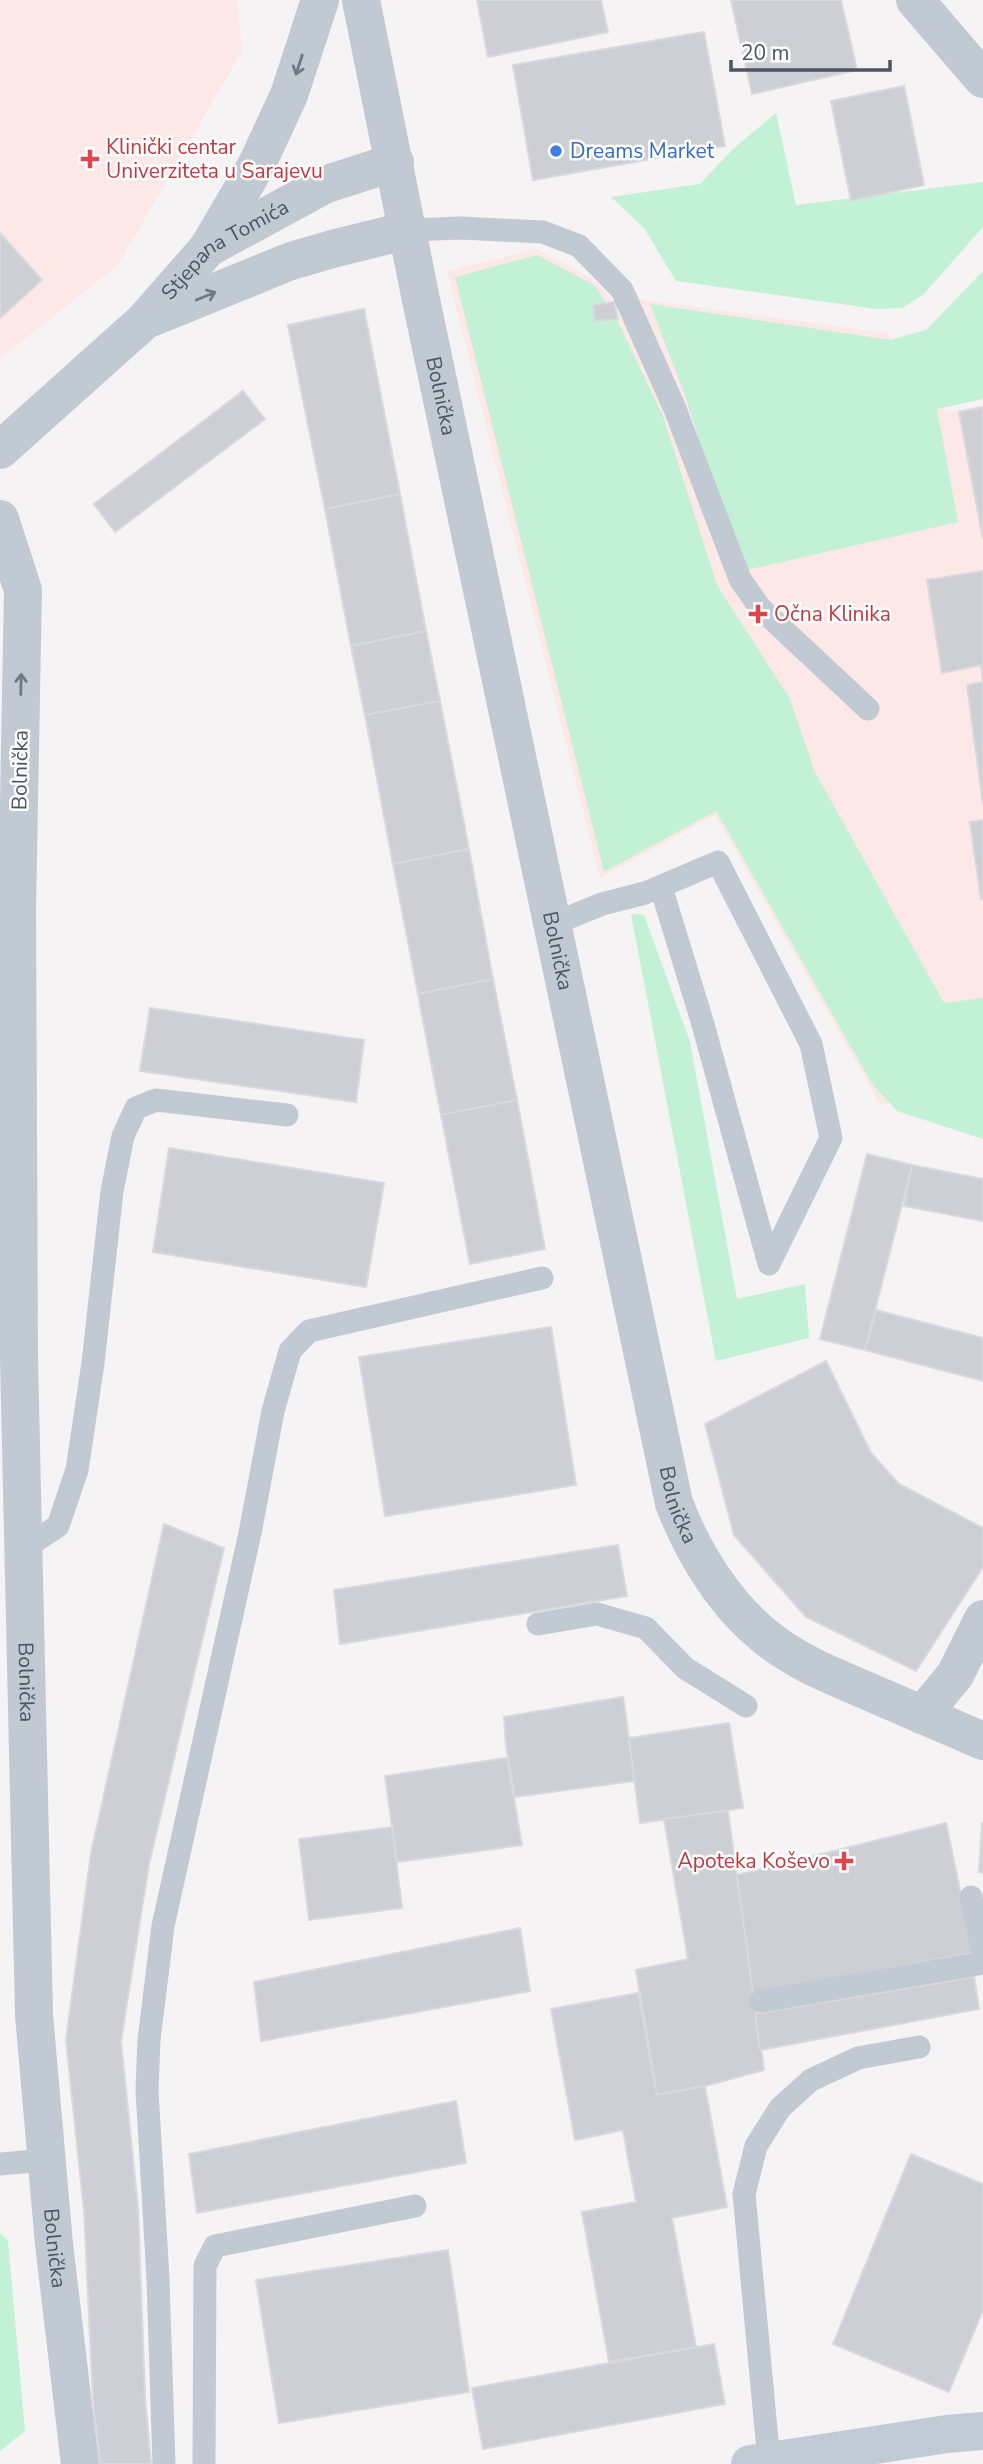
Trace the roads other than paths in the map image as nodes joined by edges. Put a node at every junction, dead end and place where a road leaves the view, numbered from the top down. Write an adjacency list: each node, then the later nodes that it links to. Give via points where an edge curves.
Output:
1 (320, 0): 7 (street, one-way to 7, via 289,95 257,164)
2 (361, 0): 5 (street, Bolnička)
3 (915, 0): 4 (street)
4 (983, 79)
5 (395, 162): 6 (street, Bolnička); 7 (street, Stjepana Tomića, via 324,185)
6 (409, 230): 8 (street, Stjepana Tomića, one-way to 6, via 291,261); 11 (lane, via 543,232 579,246 622,290 675,409 740,579 760,608); 15 (street, Bolnička)
7 (208, 248): 8 (street, Stjepana Tomića)
8 (143, 322): 9 (street, Stjepana Tomića)
9 (0, 450)
10 (0, 519): 14 (street, Bolnička, one-way to 10, via 23,590)
11 (868, 709)
12 (0, 847): 14 (street, Bolnička)
13 (662, 887): 13 (lane, via 719,862 811,1044 831,1138 769,1264); 15 (lane)
14 (12, 906): 18 (street, Bolnička)
15 (553, 924): 22 (street, Bolnička, via 674,1503 685,1532 741,1614 771,1642 814,1668)
16 (287, 1115): 18 (lane, via 156,1100 136,1108 123,1136 112,1191 77,1470 58,1526)
17 (542, 1278): 35 (lane, via 309,1331 290,1351 273,1411 163,1926 149,2040 147,2090)
18 (24, 1548): 29 (street, Bolnička, via 34,2015)
19 (983, 1619): 22 (street, via 955,1675)
20 (538, 1623): 21 (lane, via 597,1614 646,1628 685,1668)
21 (746, 1706)
22 (922, 1715): 23 (street, Bolnička)
23 (983, 1741)
24 (971, 1896): 25 (lane)
25 (983, 1954)
26 (983, 1963): 27 (lane)
27 (761, 2001)
28 (919, 2047): 33 (lane, via 858,2058 811,2080 780,2108 755,2146 744,2194)
29 (47, 2160): 30 (lane); 34 (street, Bolnička)
30 (0, 2164)
31 (415, 2206): 36 (lane, via 215,2246 205,2266)
32 (983, 2431): 33 (main road)
33 (760, 2463)
34 (80, 2464)
35 (163, 2464)
36 (204, 2464)

